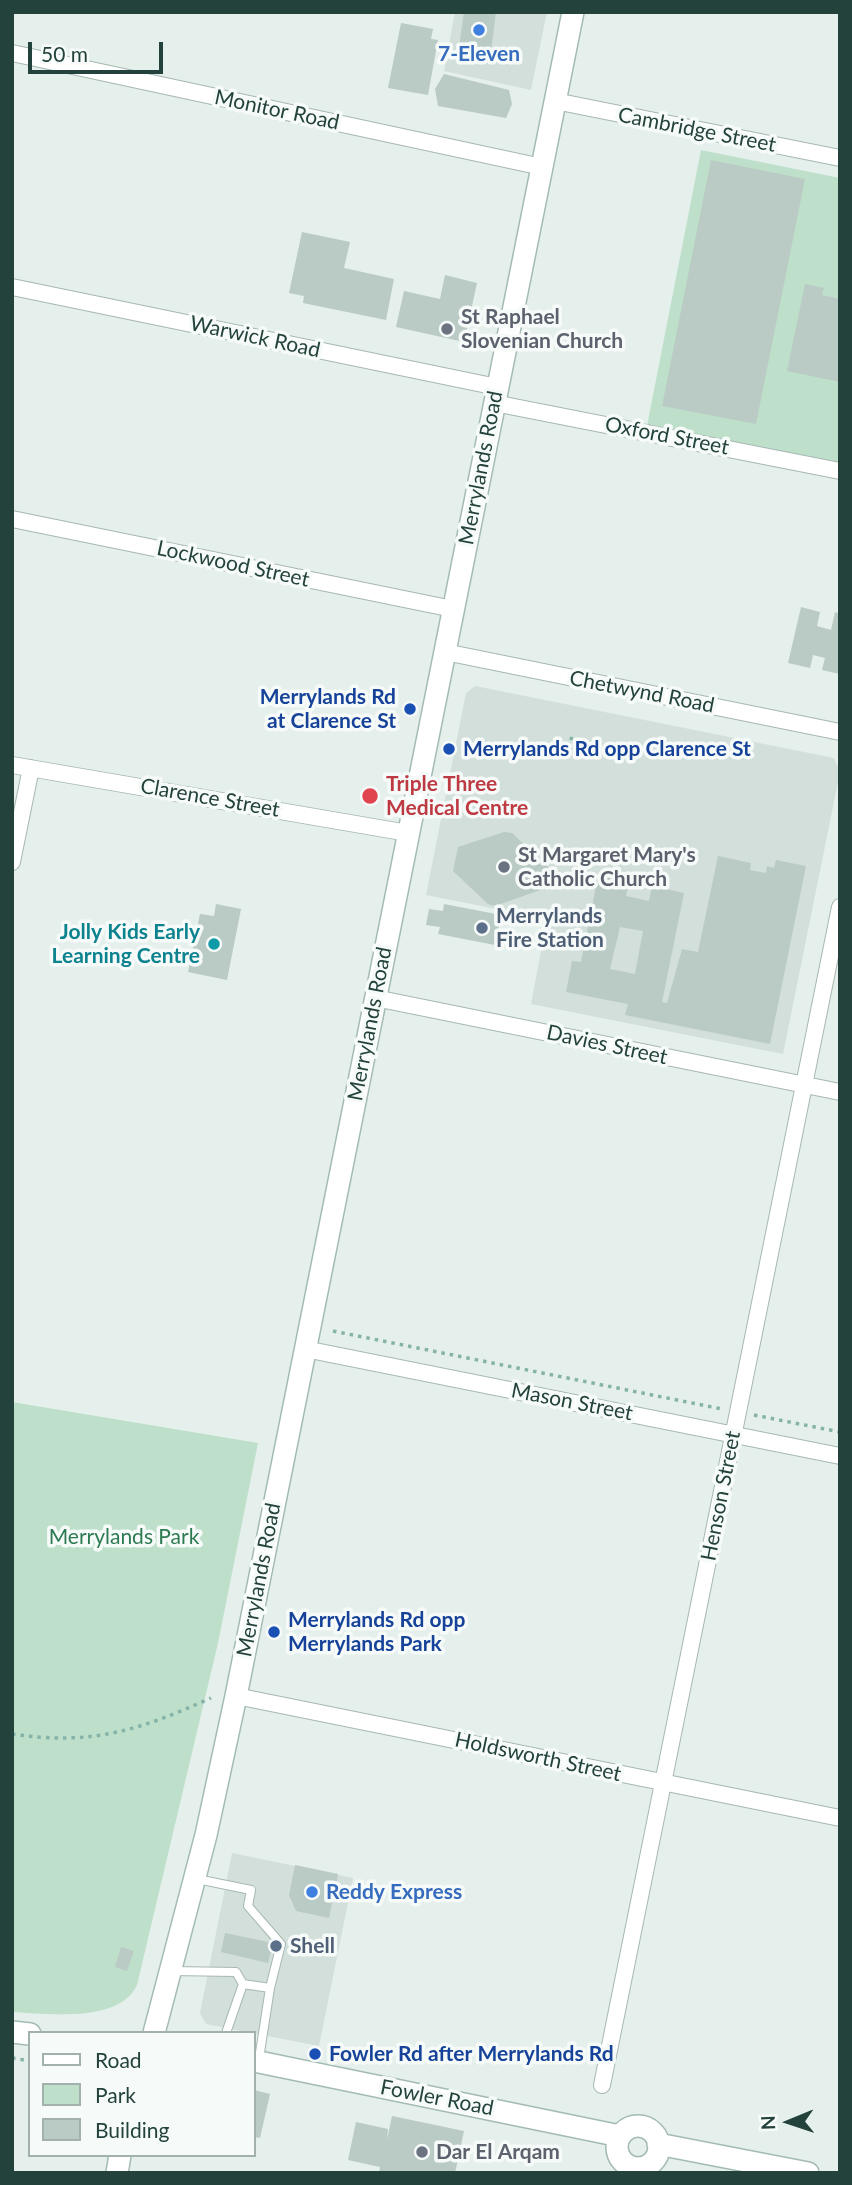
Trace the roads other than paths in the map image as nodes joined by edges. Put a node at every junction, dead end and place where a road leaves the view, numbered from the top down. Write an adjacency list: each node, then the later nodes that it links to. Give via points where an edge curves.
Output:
1 (573, 12): 3 (main road, Merrylands Road)
2 (12, 53): 5 (street, Monitor Road)
3 (555, 101): 4 (street, Cambridge Street); 5 (main road, Merrylands Road)
4 (840, 158)
5 (542, 167): 7 (main road, Merrylands Road)
6 (12, 287): 7 (street, Warwick Road)
7 (496, 395): 8 (street, Oxford Street); 10 (main road, Merrylands Road)
8 (840, 471)
9 (12, 519): 10 (street, Lockwood Street)
10 (453, 609): 11 (main road, Merrylands Road)
11 (445, 652): 12 (street, Chetwynd Road); 15 (main road, Merrylands Road)
12 (840, 732)
13 (12, 765): 14 (street, Clarence Street)
14 (31, 768): 15 (street, Clarence Street); 16 (street)
15 (408, 833): 18 (main road, Merrylands Road)
16 (12, 862)
17 (840, 907): 19 (street, Henson Street)
18 (375, 998): 19 (street, Davies Street); 21 (main road, Merrylands Road)
19 (803, 1085): 20 (street, Davies Street); 22 (street, Henson Street)
20 (840, 1092)
21 (305, 1349): 22 (street, Mason Street); 24 (main road, Merrylands Road)
22 (733, 1434): 23 (street, Mason Street); 25 (street, Henson Street)
23 (840, 1456)
24 (236, 1696): 25 (street, Holdsworth Street); 27 (main road, Merrylands Road)
25 (666, 1783): 26 (street, Holdsworth Street); 34 (street, Henson Street)
26 (840, 1818)
27 (194, 1878): 28 (main road, Merrylands Road); 30 (lane, via 251,1890 248,1906 281,1944)
28 (171, 1971): 29 (lane, via 236,1972); 31 (main road, Merrylands Road)
29 (243, 1984): 30 (lane); 32 (lane)
30 (270, 1988): 33 (lane)
31 (155, 2031)
32 (227, 2031)
33 (256, 2062): 35 (main road, Fowler Road)
34 (602, 2085)
35 (620, 2136): 36 (main road, via 639,2127 654,2134); 37 (main road, via 619,2156)
36 (658, 2144): 37 (main road, via 653,2162); 38 (main road)
37 (635, 2171)
38 (808, 2173)

